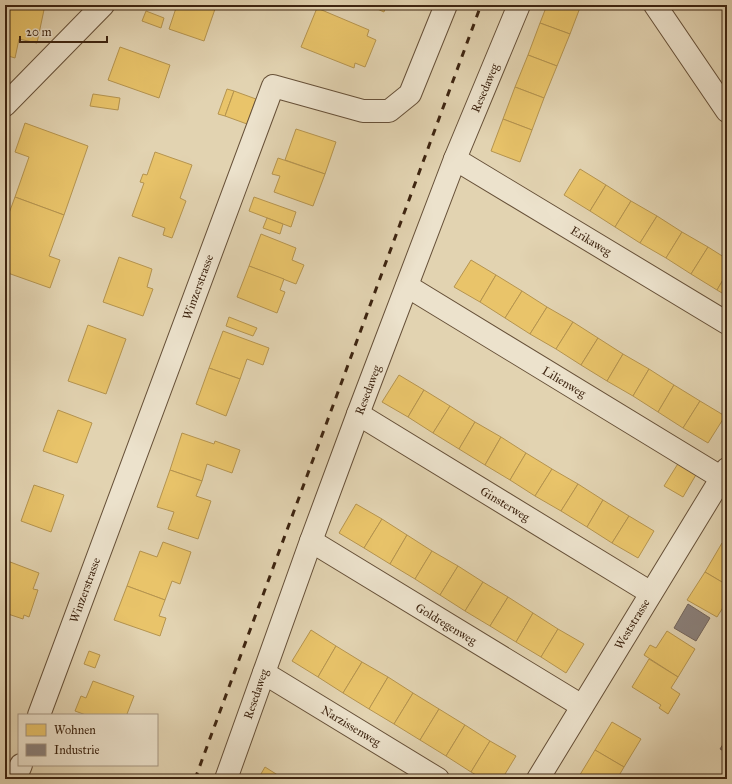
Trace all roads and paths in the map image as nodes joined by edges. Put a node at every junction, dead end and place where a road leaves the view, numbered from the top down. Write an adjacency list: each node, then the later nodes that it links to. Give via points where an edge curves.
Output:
1 (446, 5): 16 (street, Winzerstrasse, via 410,94 389,111 363,112 273,86)
2 (519, 5): 7 (street, Resedaweg)
3 (655, 5): 6 (street)
4 (95, 8): 5 (street)
5 (5, 105)
6 (727, 111)
7 (455, 159): 8 (street, Resedaweg); 9 (street, Erikaweg)
8 (407, 286): 10 (street, Resedaweg); 11 (street, Lilienweg)
9 (727, 323)
10 (358, 414): 12 (street, Resedaweg); 13 (street, Ginsterweg)
11 (724, 474): 13 (street, Weststrasse)
12 (311, 541): 14 (street, Resedaweg); 15 (street, Goldregenweg)
13 (651, 593): 15 (street, Weststrasse)
14 (264, 673): 19 (street, Resedaweg); 20 (street, Narzissenweg)
15 (582, 706): 21 (street, Weststrasse)
16 (39, 714)
17 (20, 766): 18 (street)
18 (15, 779)
19 (226, 779)
20 (438, 779)
21 (538, 779)

